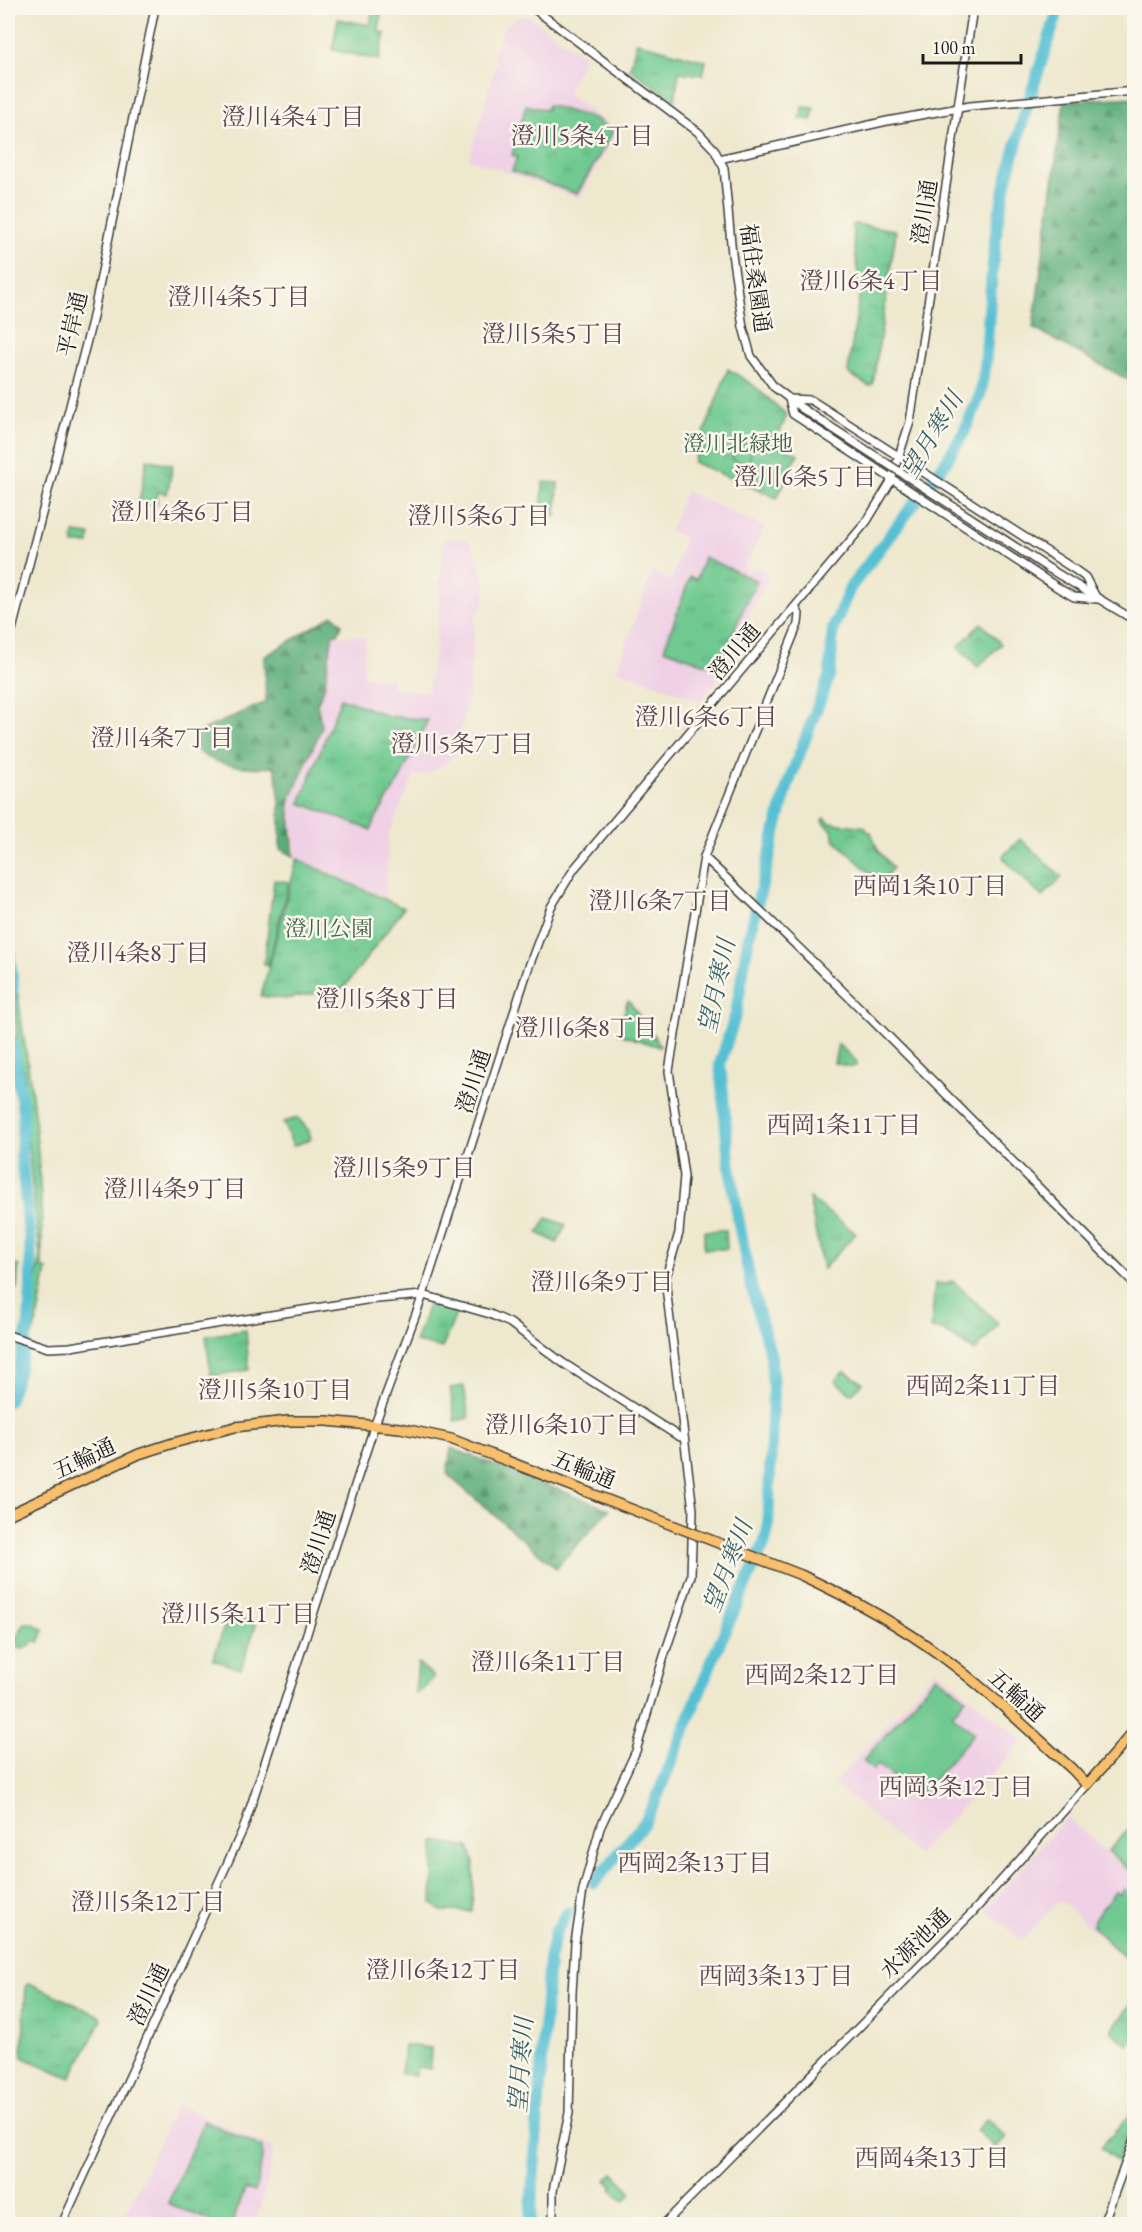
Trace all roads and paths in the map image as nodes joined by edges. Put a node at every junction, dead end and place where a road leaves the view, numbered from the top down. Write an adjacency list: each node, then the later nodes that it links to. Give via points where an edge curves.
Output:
1 (155, 8): 13 (street, 平岸通, via 92,321)
2 (533, 8): 6 (street, 福住桑園通, via 698,132)
3 (973, 8): 5 (street, 澄川通)
4 (1134, 91): 5 (street)
5 (958, 108): 6 (street); 8 (street, 澄川通, via 911,414)
6 (719, 159): 7 (street, 福住桑園通, via 743,327 751,356 764,376)
7 (789, 399): 8 (street, via 811,400); 9 (street, via 793,414); 10 (street, 福住桑園通, bridge)
8 (899, 458): 9 (street, 澄川通); 10 (street, via 1085,577)
9 (895, 480): 10 (street, via 1074,597); 11 (street, 澄川通)
10 (1097, 599): 12 (street, 福住桑園通)
11 (795, 607): 14 (street, via 798,624); 16 (street, 澄川通, via 565,882 531,960)
12 (1134, 620)
13 (8, 645)
14 (704, 857): 15 (street, via 914,1060); 19 (street, via 669,1071 684,1176 679,1233 666,1278)
15 (1134, 1283)
16 (423, 1295): 17 (street, via 366,1300 70,1347 48,1348); 18 (street, 澄川通); 19 (street, via 510,1323 563,1362)
17 (8, 1335)
18 (375, 1424): 20 (main road, 五輪通, via 287,1421 235,1426 139,1454); 22 (main road, 五輪通, bridge, via 451,1439 801,1575 880,1615 942,1656); 24 (street, 澄川通, via 241,1834)
19 (684, 1438): 25 (street, via 693,1510 691,1576 636,1751 600,1828 583,1890 575,1943 568,2124 553,2191)
20 (8, 1515)
21 (1134, 1731): 22 (main road, 水源池通)
22 (1087, 1785): 26 (street, 水源池通, via 972,1913)
23 (1134, 2139): 27 (street)
24 (62, 2224)
25 (554, 2224)
26 (664, 2224)
27 (1102, 2224)

